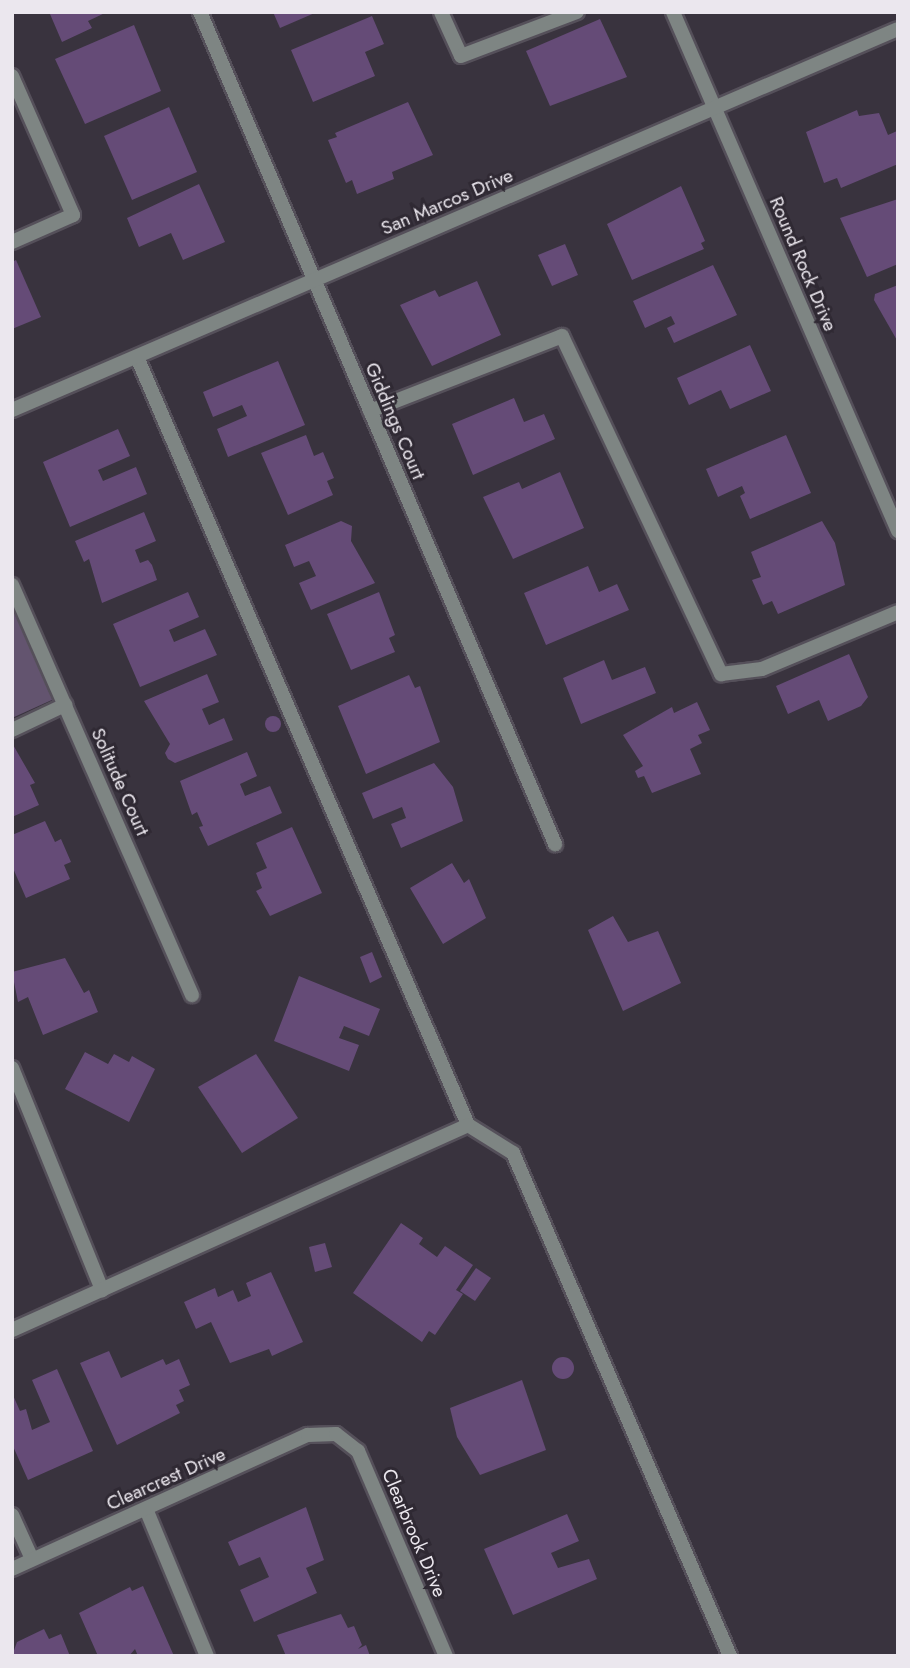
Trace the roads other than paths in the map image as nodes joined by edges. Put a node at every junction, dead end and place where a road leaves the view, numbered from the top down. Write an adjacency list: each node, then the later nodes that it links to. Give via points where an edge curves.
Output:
1 (200, 12): 9 (street, Giddings Court)
2 (441, 12): 3 (street, via 461,56)
3 (577, 12)
4 (673, 12): 7 (street, Round Rock Drive)
5 (898, 29): 7 (street, San Marcos Drive)
6 (12, 76): 8 (street, via 73,215)
7 (714, 108): 9 (street, San Marcos Drive); 13 (street, Round Rock Drive)
8 (12, 242)
9 (314, 280): 10 (street, San Marcos Drive); 12 (street, Giddings Court)
10 (137, 357): 11 (street, San Marcos Drive); 21 (street)
11 (12, 410)
12 (370, 411): 15 (street, via 562,336 721,674 762,669); 18 (street, Giddings Court)
13 (898, 531)
14 (12, 585): 16 (street, Solitude Court)
15 (898, 612)
16 (65, 705): 17 (street); 19 (street, Solitude Court)
17 (12, 730)
18 (555, 844)
19 (192, 995)
20 (12, 1068): 22 (street)
21 (468, 1125): 22 (street); 31 (street, via 513,1153)
22 (102, 1290): 23 (street)
23 (12, 1330)
24 (336, 1434): 25 (street, Clearcrest Drive, via 308,1435); 30 (street, Clearbrook Drive, via 358,1451)
25 (146, 1509): 27 (street, Clearcrest Drive); 29 (street)
26 (12, 1515): 27 (street)
27 (32, 1559): 28 (street, Clearcrest Drive)
28 (12, 1569)
29 (207, 1656)
30 (446, 1656)
31 (730, 1656)

